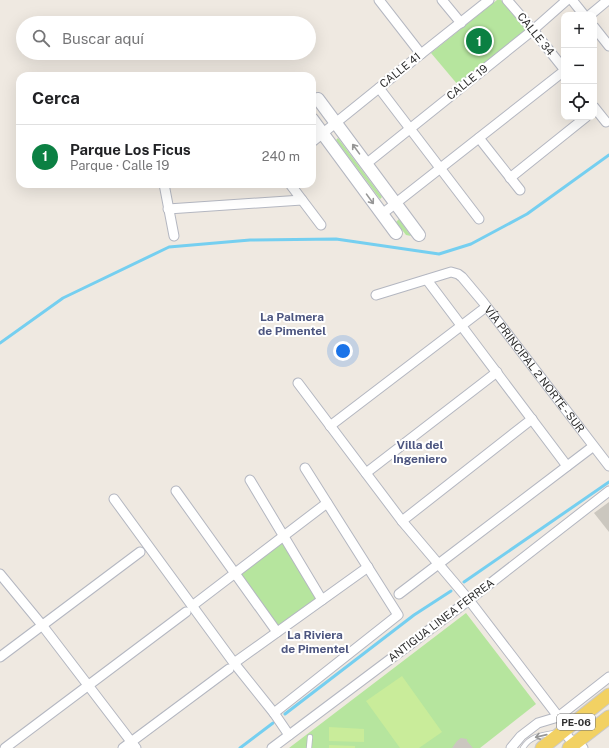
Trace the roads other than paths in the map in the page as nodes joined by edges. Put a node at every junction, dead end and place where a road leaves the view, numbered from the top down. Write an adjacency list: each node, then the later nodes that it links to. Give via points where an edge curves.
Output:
1 (379, 0): 14 (street)
2 (442, 0): 10 (street)
3 (490, 0): 10 (street, CALLE 41)
4 (507, 0): 11 (street, CALLE 34)
5 (567, 0): 11 (street, CALLE 19)
6 (572, 0): 8 (street)
7 (608, 0): 9 (street)
8 (582, 12)
9 (594, 12)
10 (460, 23): 14 (street, CALLE 41)
11 (533, 30): 15 (street, CALLE 34); 24 (street, CALLE 19)
12 (597, 31): 13 (street)
13 (609, 46)
14 (421, 54): 17 (street, CALLE 41)
15 (561, 66)
16 (561, 72): 27 (street)
17 (379, 88): 22 (street, CALLE 41); 24 (street)
18 (318, 99): 22 (street)
19 (597, 111): 21 (street)
20 (582, 120): 30 (street)
21 (606, 122)
22 (336, 123): 25 (street, CALLE 41); 28 (street, one-way to 22)
23 (316, 125): 25 (street)
24 (411, 128): 28 (street, CALLE 19); 29 (street)
25 (322, 133): 26 (street, CALLE 41); 37 (street, one-way to 37)
26 (316, 138)
27 (479, 138): 29 (street); 30 (street)
28 (366, 164): 35 (street)
29 (440, 167): 35 (street); 38 (street)
30 (510, 178): 33 (street)
31 (165, 188): 36 (street)
32 (293, 188): 34 (street)
33 (520, 190)
34 (302, 200): 36 (street); 39 (street)
35 (396, 203): 37 (street); 42 (street)
36 (168, 209): 41 (street)
37 (382, 214): 40 (street)
38 (479, 219)
39 (321, 225)
40 (396, 232)
41 (174, 236)
42 (419, 236)
43 (427, 280): 44 (street); 46 (street); 53 (street, VÍA PRINCIPAL 2 NORTE - SUR, via 451,272 458,274 483,302)
44 (376, 296)
45 (482, 310): 46 (street)
46 (461, 325): 47 (street); 50 (street)
47 (497, 372): 49 (street); 55 (street)
48 (298, 383): 50 (street)
49 (532, 419): 52 (street); 61 (street)
50 (330, 426): 55 (street)
51 (591, 448): 52 (street)
52 (567, 466): 64 (street)
53 (609, 466)
54 (305, 468): 60 (street)
55 (366, 473): 61 (street)
56 (250, 480): 62 (street)
57 (176, 491): 67 (street)
58 (609, 491): 70 (street, ANTIGUA LINEA FERREA)
59 (114, 500): 71 (street)
60 (327, 503): 62 (street); 65 (street)
61 (402, 521): 64 (street)
62 (284, 536): 67 (street); 69 (street)
63 (140, 552): 72 (street)
64 (439, 564): 68 (street); 70 (street)
65 (368, 567): 69 (street); 79 (street, via 398,615)
66 (0, 574): 72 (street)
67 (234, 574): 71 (street); 73 (street)
68 (399, 594)
69 (322, 600): 73 (street)
70 (469, 600): 81 (street); 83 (street, ANTIGUA LINEA FERREA)
71 (189, 609): 75 (street); 77 (street)
72 (42, 625): 74 (street); 77 (street)
73 (277, 632): 75 (street)
74 (0, 657)
75 (231, 666): 79 (street); 85 (street)
76 (609, 677): 81 (street)
77 (88, 685): 85 (street); 87 (street)
78 (609, 695): 82 (main road, PE-06)
79 (274, 713): 83 (street)
80 (609, 716): 86 (main road, PE-06)
81 (558, 717): 82 (street); 91 (street, via 538,723 521,736)
82 (565, 730): 86 (street, via 568,738); 92 (lane, one-way to 92, via 536,736); 93 (main road, PE-06)
83 (289, 735): 89 (street, ANTIGUA LINEA FERREA)
84 (310, 737): 90 (lane)
85 (134, 745): 88 (street)
86 (577, 746)
87 (5, 748)
88 (123, 748)
89 (272, 748)
90 (309, 748)
91 (511, 748)
92 (523, 748)
93 (542, 748)

